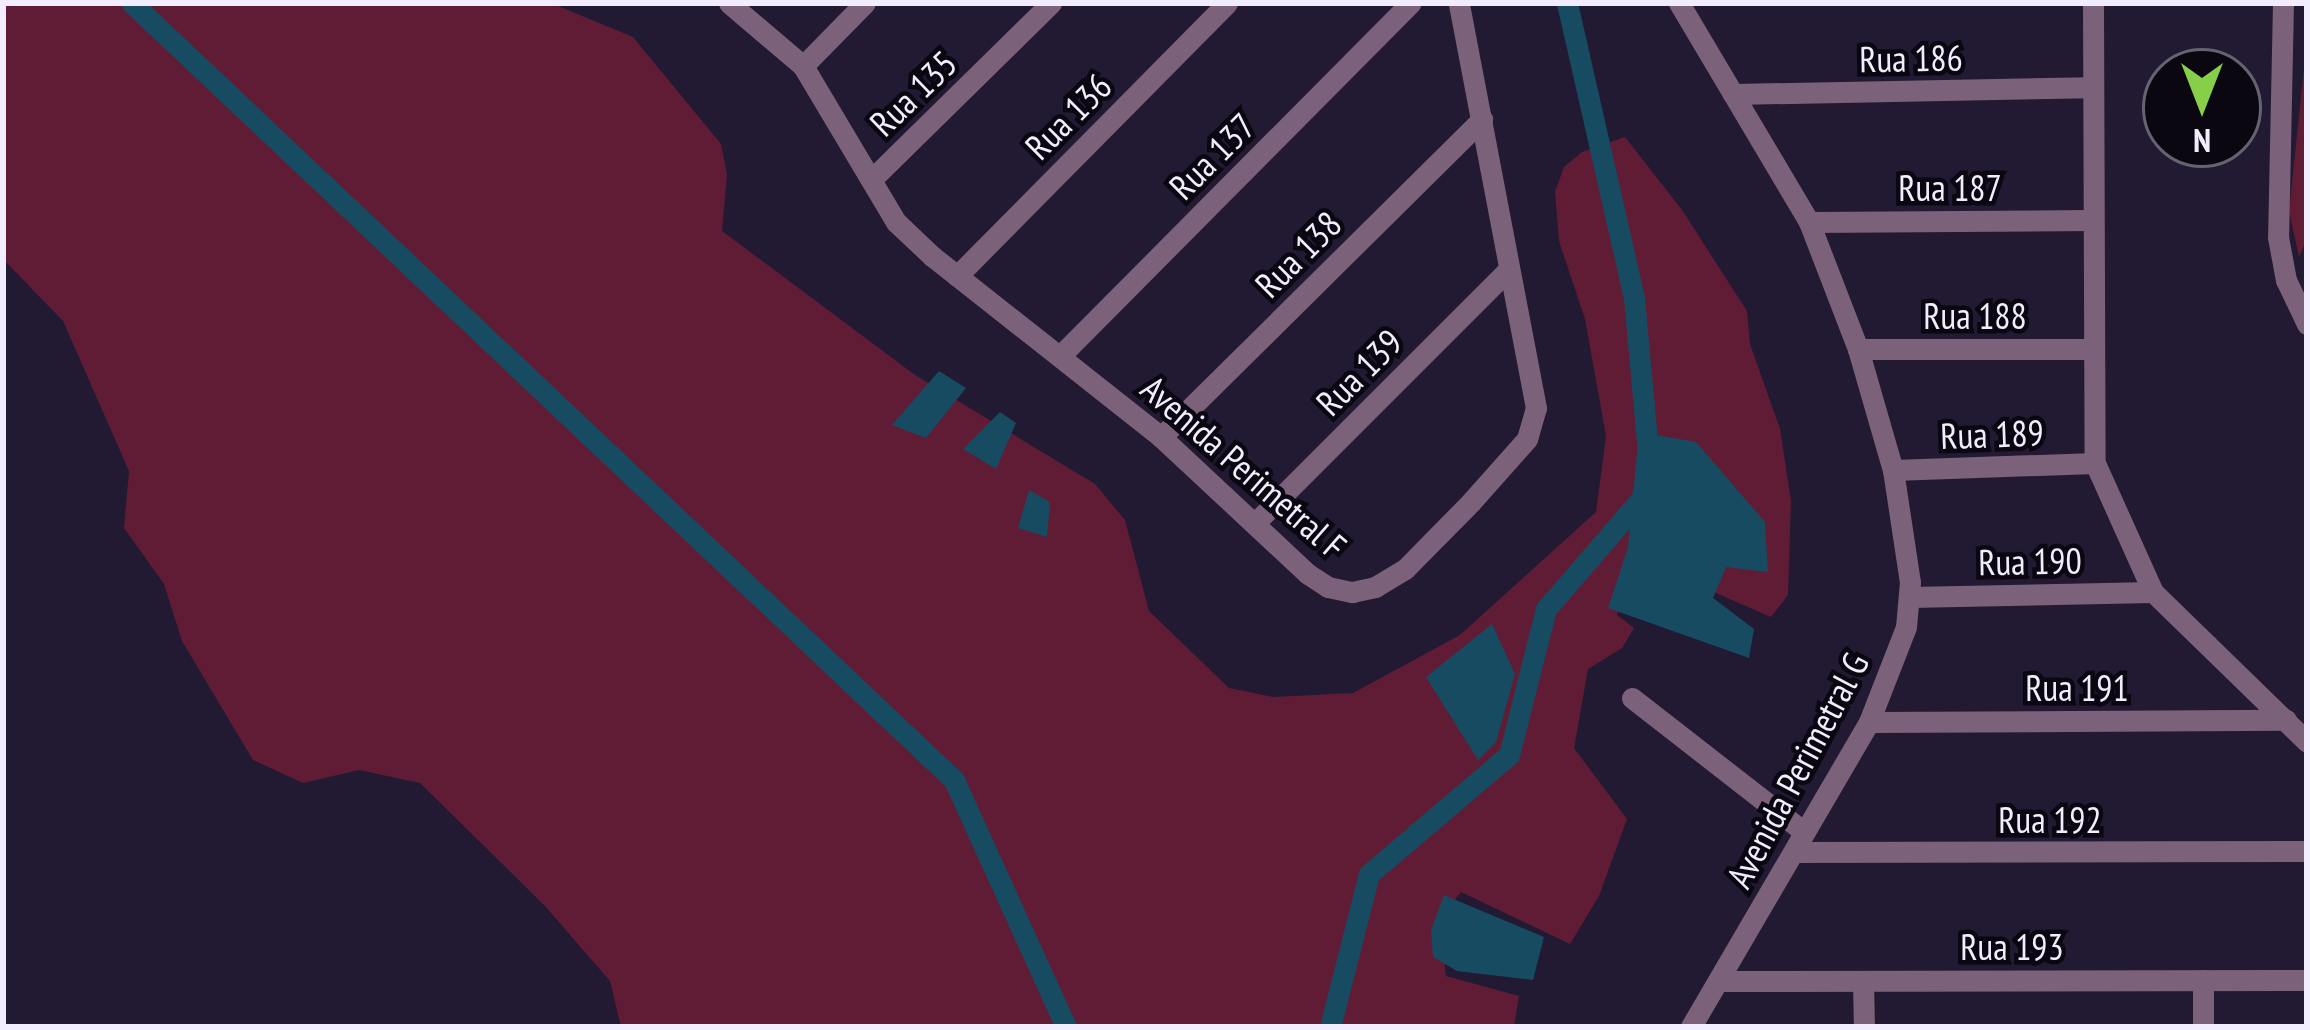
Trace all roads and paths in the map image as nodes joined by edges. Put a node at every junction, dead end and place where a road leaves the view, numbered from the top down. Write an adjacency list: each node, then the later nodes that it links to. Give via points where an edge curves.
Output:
1 (729, 3): 10 (street, Avenida Perimetral F)
2 (866, 3): 10 (street)
3 (1051, 3): 14 (street, Rua 135)
4 (1227, 3): 18 (street, Rua 136)
5 (1410, 3): 23 (street, Rua 137)
6 (1459, 3): 13 (street, Avenida Perimetral F)
7 (1679, 3): 12 (street, Avenida Perimetral G)
8 (2093, 3): 11 (street)
9 (2283, 3): 20 (street, via 2278,237)
10 (803, 66): 14 (street, Avenida Perimetral F)
11 (2091, 87): 12 (street, Rua 186); 15 (street)
12 (1733, 94): 16 (street, Avenida Perimetral G)
13 (1482, 118): 17 (street, Avenida Perimetral F); 24 (street, Rua 138)
14 (872, 179): 18 (street, Avenida Perimetral F, via 896,222)
15 (2093, 220): 16 (street, Rua 187); 22 (street)
16 (1809, 222): 21 (street, Avenida Perimetral G)
17 (1509, 269): 27 (street, Rua 139); 27 (street, Avenida Perimetral F, via 1536,408 1527,439 1405,569 1376,587 1328,587)
18 (957, 276): 23 (street, Avenida Perimetral F)
19 (2307, 279): 20 (street)
20 (2301, 315)
21 (1858, 349): 22 (street, Rua 188); 26 (street, Avenida Perimetral G)
22 (2092, 349): 25 (street)
23 (1061, 356): 24 (street, Avenida Perimetral F)
24 (1161, 437): 27 (street, Avenida Perimetral F)
25 (2095, 463): 26 (street, Rua 189); 28 (street)
26 (1893, 470): 29 (street, Avenida Perimetral G)
27 (1256, 522)
28 (2153, 592): 29 (street, Rua 190); 31 (street)
29 (1909, 597): 32 (street, Avenida Perimetral G, via 1906,627)
30 (1632, 698): 34 (street)
31 (2286, 720): 32 (street, Rua 191); 33 (street)
32 (1869, 722): 34 (street, Avenida Perimetral G)
33 (2307, 742)
34 (1798, 842): 35 (street, Rua 192); 38 (street, Avenida Perimetral G)
35 (2307, 851)
36 (2203, 980): 37 (street, Rua 193); 39 (street, Rua 193); 42 (street)
37 (2307, 980)
38 (1718, 981): 39 (street, Rua 193); 40 (street, Avenida Perimetral G)
39 (1863, 981): 41 (street)
40 (1690, 1027)
41 (1864, 1027)
42 (2203, 1027)

